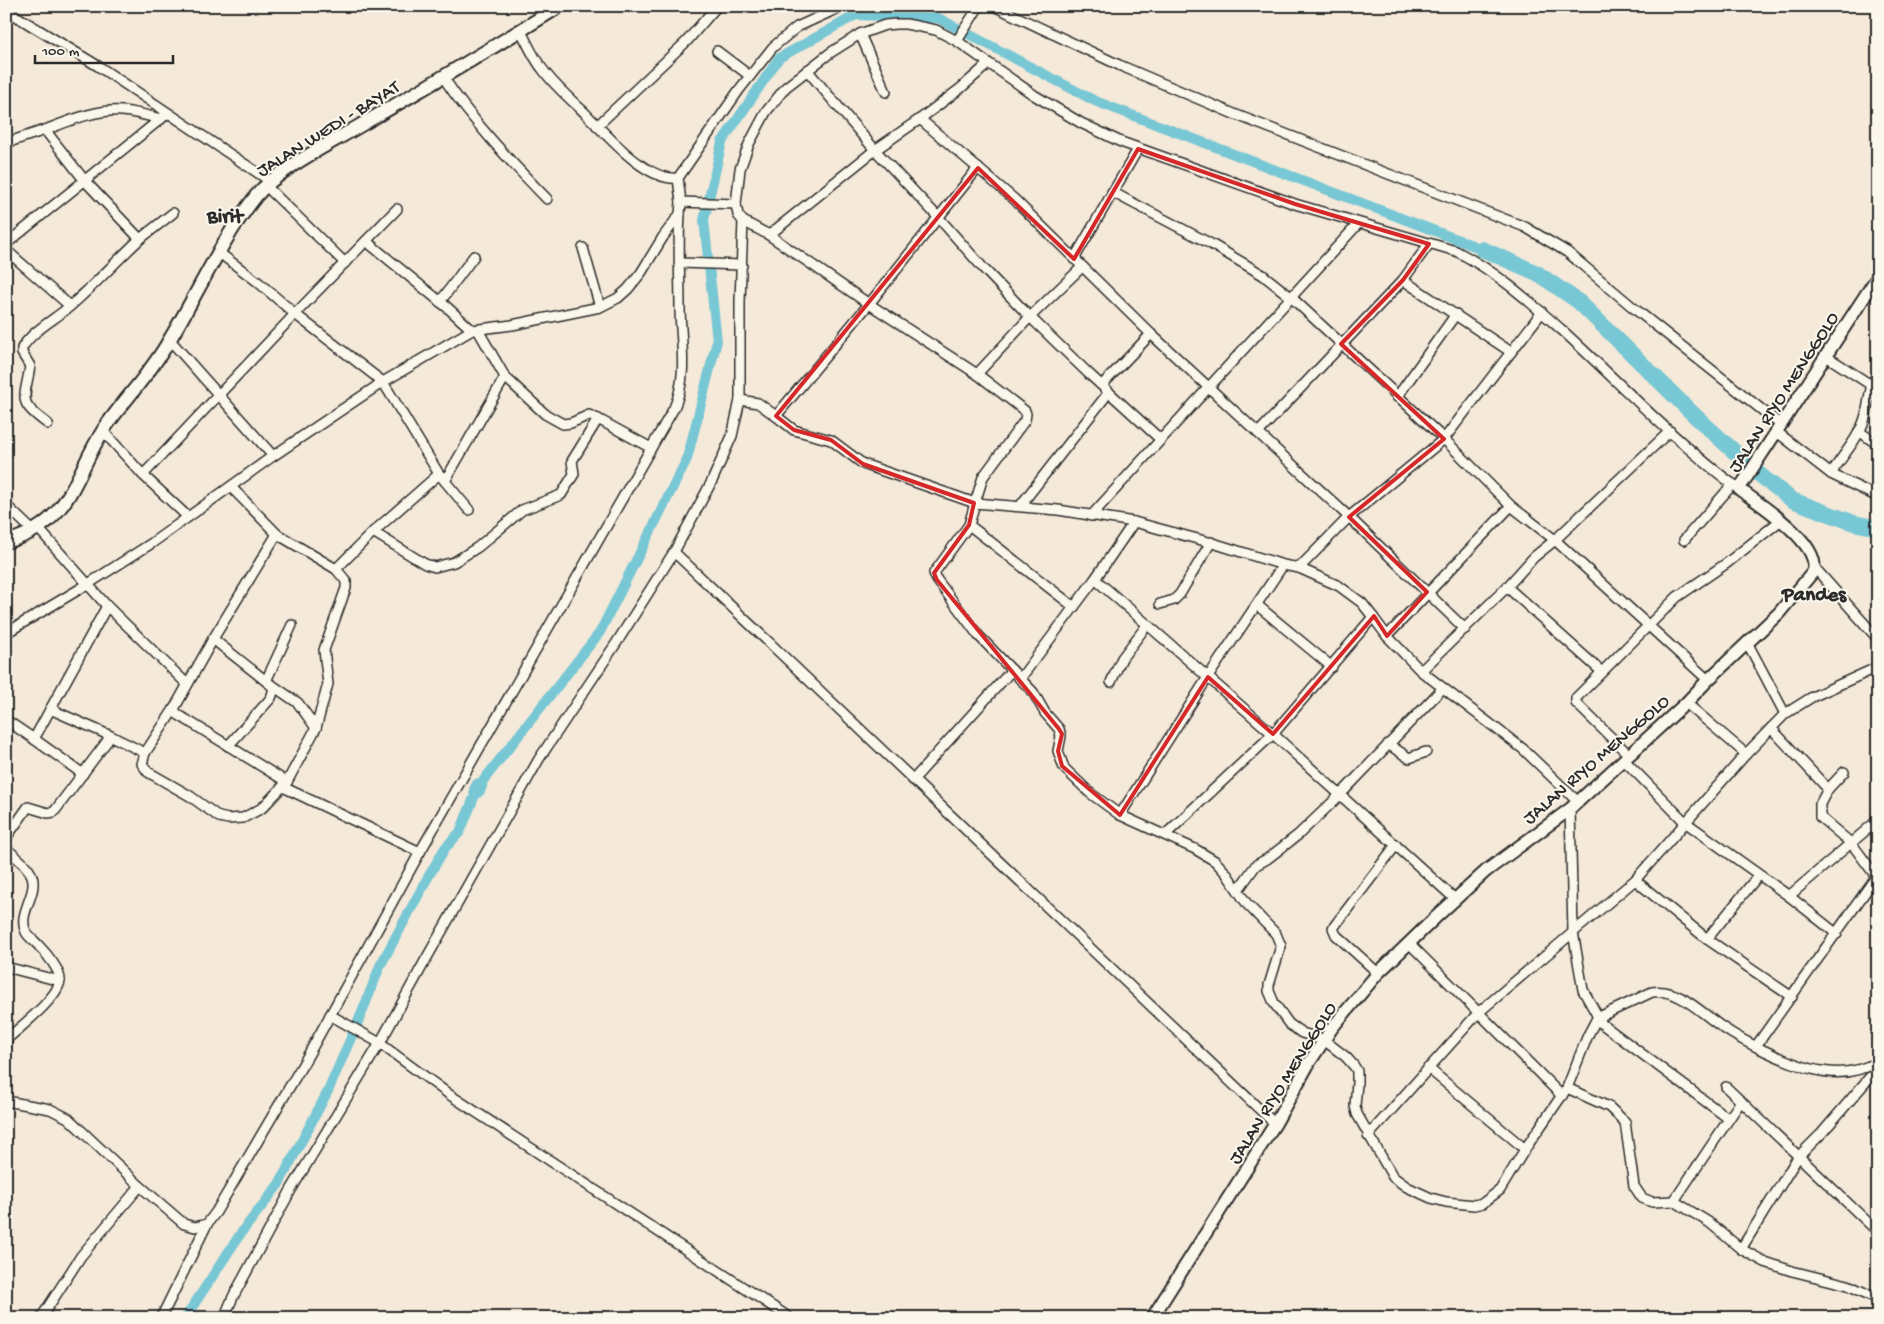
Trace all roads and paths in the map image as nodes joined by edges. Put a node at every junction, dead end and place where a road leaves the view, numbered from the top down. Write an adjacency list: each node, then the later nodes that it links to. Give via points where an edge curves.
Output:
1 (560, 6): 7 (main road, JALAN WEDI - BAYAT)
2 (717, 6): 19 (street, via 687,41)
3 (843, 6): 14 (street, via 791,31 773,47)
4 (994, 6): 82 (street, via 1119,65 1234,114 1525,227 1567,252)
5 (977, 9): 10 (street)
6 (6, 10): 17 (street, via 98,66)
7 (544, 10): 8 (main road, JALAN WEDI - BAYAT)
8 (521, 31): 15 (main road, JALAN WEDI - BAYAT); 19 (street, via 545,73)
9 (860, 34): 10 (street, via 885,25 906,24 930,28); 13 (street); 16 (street)
10 (957, 39): 12 (street)
11 (717, 51): 14 (street)
12 (988, 64): 18 (street); 22 (street, via 1081,123)
13 (807, 70): 23 (street); 31 (street, via 777,96 749,144)
14 (750, 76): 25 (street)
15 (443, 77): 27 (main road, JALAN WEDI - BAYAT, via 305,158); 29 (street, via 500,151)
16 (886, 92)
17 (165, 116): 20 (street, via 114,111 84,116); 26 (street); 27 (street)
18 (920, 119): 23 (street); 24 (street)
19 (597, 126): 25 (street, via 616,146 656,175 669,180)
20 (45, 130): 21 (street); 26 (street)
21 (6, 143)
22 (1138, 149): 28 (street); 37 (street)
23 (875, 150): 35 (street); 38 (street)
24 (978, 168): 35 (street); 47 (street)
25 (678, 178): 30 (street)
26 (85, 181): 39 (street); 41 (street)
27 (268, 184): 45 (main road, JALAN WEDI - BAYAT); 49 (street)
28 (1112, 192): 47 (street); 54 (street, via 1251,267)
29 (547, 199)
30 (684, 201): 31 (street); 34 (street)
31 (733, 204): 36 (street)
32 (397, 210): 40 (street)
33 (173, 213): 39 (street)
34 (680, 214): 48 (street); 58 (street, via 628,289)
35 (938, 217): 56 (street); 62 (street)
36 (743, 221): 38 (street); 50 (street)
37 (1358, 224): 42 (street); 54 (street)
38 (769, 235): 56 (street)
39 (140, 239): 57 (street)
40 (366, 241): 49 (street); 55 (street)
41 (6, 244)
42 (1429, 244): 53 (street); 59 (street, via 1481,264)
43 (583, 248): 58 (street)
44 (6, 250): 57 (street)
45 (218, 252): 60 (street); 65 (main road, JALAN WEDI - BAYAT)
46 (474, 256): 55 (street)
47 (1074, 259): 51 (street)
48 (682, 262): 50 (street); 90 (street, via 681,389)
49 (345, 263): 60 (street)
50 (740, 265): 78 (street)
51 (1082, 267): 62 (street); 64 (street)
52 (1878, 276): 68 (street, JALAN RIYO MENGGOLO)
53 (1403, 280): 61 (street); 66 (street)
54 (1292, 298): 66 (street); 74 (street)
55 (440, 302): 63 (street)
56 (869, 304): 70 (street); 79 (street)
57 (70, 306): 81 (street, via 28,339 22,348 30,366 26,403 30,412)
58 (600, 307): 63 (street)
59 (1542, 312): 67 (street); 84 (street)
60 (295, 314): 72 (street); 76 (street)
61 (1456, 314): 67 (street); 77 (street)
62 (1030, 317): 70 (street); 75 (street)
63 (475, 330): 71 (street); 72 (street)
64 (1151, 334): 74 (street); 75 (street)
65 (170, 340): 76 (street); 83 (main road, JALAN WEDI - BAYAT)
66 (1341, 344): 77 (street); 86 (street)
67 (1511, 352): 88 (street)
68 (1826, 356): 73 (street); 82 (street, JALAN RIYO MENGGOLO)
69 (1878, 373): 73 (street)
70 (977, 374): 98 (street, via 1023,410 1026,416 982,478)
71 (505, 377): 80 (street, via 529,401 559,423 571,423 589,415); 94 (street)
72 (383, 382): 91 (street); 94 (street)
73 (1871, 385): 85 (street, via 1865,418)
74 (1208, 386): 86 (street); 87 (street)
75 (1105, 389): 87 (street); 100 (street)
76 (218, 396): 91 (street); 93 (street)
77 (1397, 397): 88 (street)
78 (740, 400): 79 (street, via 758,403); 116 (street, via 732,436)
79 (776, 416): 98 (street, via 794,430 831,440 863,464)
80 (598, 419): 90 (street); 110 (street, via 572,461 574,474 562,495 522,510 478,547 454,562 435,567 425,564)
81 (48, 424)
82 (1779, 429): 92 (street); 95 (street, JALAN RIYO MENGGOLO)
83 (103, 431): 93 (street); 109 (main road, JALAN WEDI - BAYAT, via 68,499)
84 (1670, 431): 95 (street, via 1694,454); 112 (street)
85 (1859, 431): 89 (street); 92 (street)
86 (1258, 433): 105 (street)
87 (1160, 439): 103 (street)
88 (1444, 439): 101 (street); 105 (street)
89 (1878, 445)
90 (651, 448): 182 (street)
91 (273, 456): 96 (street)
92 (1831, 474): 97 (street)
93 (143, 475): 104 (street)
94 (442, 478): 102 (street); 110 (street)
95 (1738, 486): 106 (street, JALAN RIYO MENGGOLO); 113 (street)
96 (232, 487): 104 (street); 111 (street)
97 (1878, 497)
98 (974, 503): 100 (street); 108 (street)
99 (6, 506): 109 (street)
100 (1020, 506): 103 (street)
101 (1511, 506): 112 (street); 124 (street)
102 (469, 510)
103 (1091, 516): 107 (street)
104 (188, 517): 122 (street)
105 (1348, 517): 119 (street); 124 (street)
106 (1781, 520): 118 (street, JALAN RIYO MENGGOLO, via 1805,545); 132 (street, via 1677,597)
107 (1134, 522): 115 (street); 121 (street)
108 (969, 526): 128 (street); 141 (street, via 934,576 974,630)
109 (36, 529): 114 (main road, JALAN WEDI - BAYAT); 122 (street)
110 (373, 532): 120 (street)
111 (277, 534): 120 (street); 136 (street)
112 (1555, 540): 123 (street); 132 (street)
113 (1684, 540)
114 (6, 542)
115 (1211, 542): 117 (street); 125 (street, via 1180,594 1174,600)
116 (674, 552): 169 (street); 202 (street, via 540,759)
117 (1282, 565): 119 (street); 126 (street)
118 (1814, 567): 137 (street); 138 (street, JALAN RIYO MENGGOLO, via 1795,594)
119 (1299, 568): 129 (street, via 1347,591)
120 (336, 569): 156 (street, via 346,581 346,588 324,650 328,684)
121 (1095, 579): 128 (street); 131 (street)
122 (88, 584): 127 (street); 134 (street)
123 (1506, 587): 133 (street); 143 (street)
124 (1428, 592): 133 (street); 135 (street)
125 (1160, 604)
126 (1257, 605): 139 (street); 144 (street)
127 (107, 606): 149 (street); 152 (street)
128 (1074, 607): 145 (street)
129 (1374, 617): 135 (street); 139 (street)
130 (292, 625): 148 (street)
131 (1147, 625): 144 (street); 147 (street, via 1122,658)
132 (1648, 625): 143 (street); 146 (street)
133 (1465, 629): 142 (street)
134 (6, 633)
135 (1387, 636): 142 (street)
136 (212, 639): 148 (street); 149 (street)
137 (1878, 639)
138 (1748, 644): 146 (street, JALAN RIYO MENGGOLO); 154 (street)
139 (1332, 667): 158 (street)
140 (1878, 667): 154 (street, via 1812,697)
141 (1012, 670): 145 (street); 169 (street)
142 (1421, 672): 150 (street)
143 (1602, 672): 166 (street, via 1575,701)
144 (1208, 677): 158 (street); 174 (street)
145 (1020, 679): 174 (street, via 1061,733 1058,751 1062,766 1090,793)
146 (1708, 680): 151 (street, JALAN RIYO MENGGOLO)
147 (1111, 682)
148 (269, 683): 156 (street, via 298,703); 162 (street, via 274,689 273,695)
149 (187, 684): 153 (street)
150 (1442, 689): 161 (street); 173 (street, via 1523,749)
151 (1686, 703): 165 (street); 166 (street, JALAN RIYO MENGGOLO)
152 (50, 709): 159 (street); 160 (street)
153 (174, 709): 162 (street, via 176,714); 164 (street)
154 (1785, 714): 157 (street)
155 (6, 720): 160 (street)
156 (316, 728): 170 (street)
157 (1771, 728): 165 (street); 171 (street)
158 (1273, 734): 172 (street); 177 (street)
159 (112, 736): 164 (street); 168 (street)
160 (34, 739): 168 (street)
161 (1388, 744): 163 (street, via 1409,758); 172 (street)
162 (228, 746): 170 (street)
163 (1426, 752)
164 (145, 753): 170 (street, via 142,764 148,772 220,818 252,815)
165 (1746, 754): 176 (street)
166 (1626, 758): 173 (street, JALAN RIYO MENGGOLO); 176 (street)
167 (1844, 772): 171 (street)
168 (83, 774): 178 (street, via 53,813 28,807)
169 (913, 780): 214 (street)
170 (285, 784): 182 (street)
171 (1828, 789): 179 (street, via 1820,804 1820,817)
172 (1340, 795): 180 (street); 186 (street, via 1289,843 1256,865)
173 (1574, 805): 188 (street, JALAN RIYO MENGGOLO, via 1497,862); 189 (street)
174 (1120, 815): 177 (street)
175 (1878, 820): 179 (street)
176 (1685, 822): 183 (street); 185 (street)
177 (1165, 835): 186 (street, via 1215,861)
178 (6, 838)
179 (1852, 844): 184 (street); 187 (street)
180 (1396, 846): 188 (street); 194 (street, via 1333,928 1336,935)
181 (6, 848): 195 (street, via 32,876 31,894 24,913 25,929 57,969)
182 (420, 852): 198 (street)
183 (1758, 876): 187 (street); 191 (street)
184 (1877, 878): 190 (street)
185 (1635, 880): 189 (street); 191 (street)
186 (1238, 890): 201 (street, via 1280,941 1269,985 1274,1004 1295,1029)
187 (1789, 896): 190 (street)
188 (1455, 899): 192 (street, JALAN RIYO MENGGOLO)
189 (1573, 932): 197 (street); 199 (street, via 1581,984)
190 (1837, 934): 196 (street)
191 (1708, 939): 196 (street)
192 (1409, 944): 194 (street, JALAN RIYO MENGGOLO); 197 (street)
193 (6, 967): 195 (street)
194 (1378, 974): 201 (street, JALAN RIYO MENGGOLO)
195 (60, 981): 200 (street, via 49,1000)
196 (1792, 997): 203 (street)
197 (1479, 1012): 205 (street); 210 (street)
198 (331, 1016): 202 (street); 220 (street)
199 (1599, 1017): 203 (street, via 1652,992 1668,992); 210 (street); 213 (street, via 1602,1024)
200 (6, 1040)
201 (1324, 1040): 214 (street, JALAN RIYO MENGGOLO); 215 (street, via 1346,1057 1357,1071 1355,1106)
202 (379, 1043): 226 (street, via 291,1190); 227 (street, via 458,1100)
203 (1756, 1046): 206 (street, via 1813,1070 1854,1072)
204 (1878, 1061): 206 (street)
205 (1428, 1068): 215 (street); 216 (street)
206 (1862, 1069): 207 (street)
207 (1870, 1076): 208 (street); 217 (street)
208 (1878, 1084)
209 (1726, 1087): 212 (street)
210 (1564, 1092): 216 (street); 219 (street, via 1609,1106 1626,1122 1634,1186 1642,1198 1652,1202)
211 (6, 1101): 218 (street, via 37,1106 68,1118)
212 (1740, 1101): 213 (street); 217 (street)
213 (1729, 1119): 219 (street)
214 (1275, 1124): 228 (street, JALAN RIYO MENGGOLO)
215 (1368, 1136): 216 (street, via 1389,1173 1402,1184 1431,1198 1468,1205 1483,1203 1493,1197)
216 (1525, 1149)
217 (1798, 1157): 221 (street); 222 (street)
218 (140, 1186): 220 (street, via 184,1224 194,1227); 224 (street, via 81,1256)
219 (1674, 1201): 222 (street, via 1710,1223)
220 (206, 1224): 225 (street)
221 (1878, 1232)
222 (1742, 1249): 223 (street, via 1765,1262 1848,1285)
223 (1878, 1299)
224 (41, 1318)
225 (161, 1318)
226 (224, 1318)
227 (790, 1318)
228 (1152, 1318)

